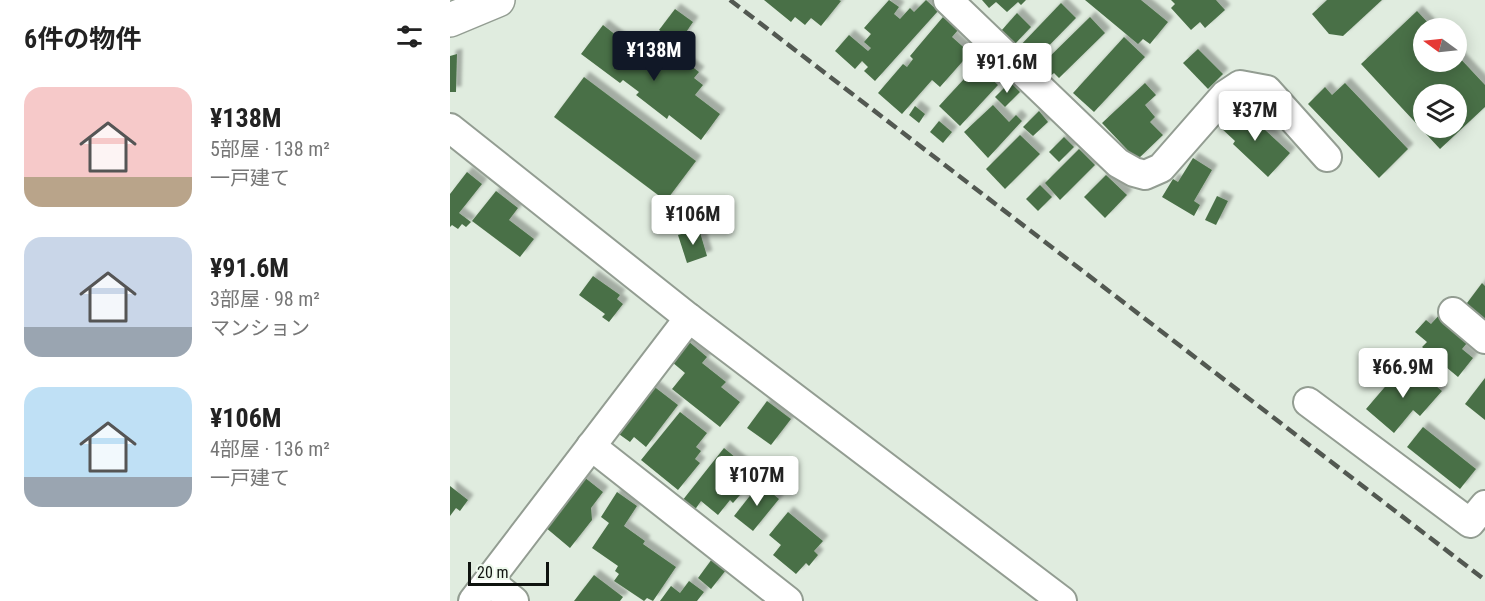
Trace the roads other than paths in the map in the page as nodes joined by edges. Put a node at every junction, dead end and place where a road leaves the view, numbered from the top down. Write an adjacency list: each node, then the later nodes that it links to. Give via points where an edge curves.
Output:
1 (498, 0): 3 (street)
2 (948, 0): 5 (street, via 1118,163 1134,172 1145,175 1161,168 1225,95 1240,85 1267,90)
3 (450, 20)
4 (450, 128): 7 (street)
5 (1327, 157)
6 (1453, 312): 8 (street)
7 (689, 318): 10 (street); 15 (street)
8 (1485, 339)
9 (1308, 402): 11 (street, via 1470,523)
10 (591, 446): 12 (street); 14 (street)
11 (1485, 504)
12 (481, 591): 13 (street)
13 (514, 601)
14 (788, 601)
15 (1062, 601)

